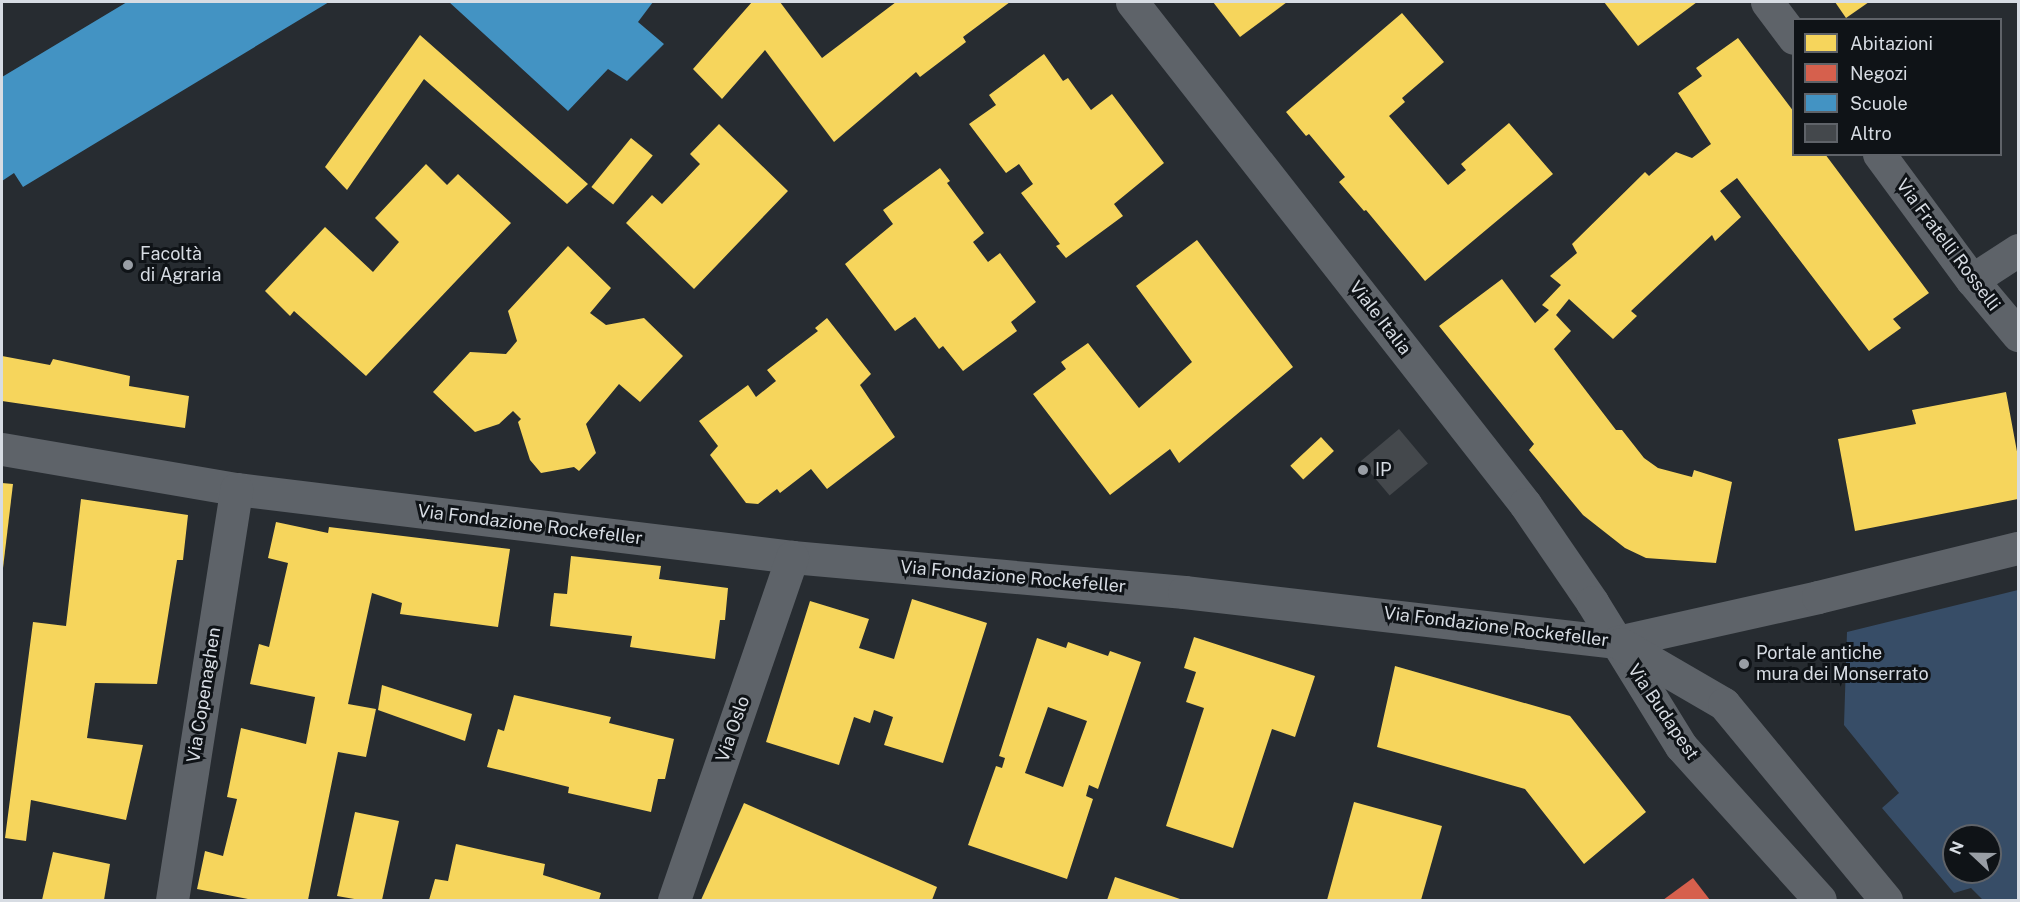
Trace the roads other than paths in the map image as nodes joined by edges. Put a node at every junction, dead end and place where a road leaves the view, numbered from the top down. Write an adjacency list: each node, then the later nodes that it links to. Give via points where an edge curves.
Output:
1 (1132, 2): 12 (street, Viale Italia, via 1525,504)
2 (1767, 2): 3 (street)
3 (1792, 35)
4 (1881, 156): 6 (street, Via Fratelli Rosselli)
5 (2019, 250): 6 (street)
6 (1972, 280): 7 (street, Via Fratelli Rosselli)
7 (2019, 335)
8 (2, 448): 9 (street, Via Fondazione Rockefeller)
9 (236, 489): 11 (street, Via Fondazione Rockefeller); 13 (street, Via Copenaghen)
10 (2019, 548): 12 (street, Via Fondazione Rockefeller)
11 (792, 557): 12 (street, Via Fondazione Rockefeller, via 1184,592); 14 (street, Via Oslo)
12 (1617, 642): 15 (street, Via Budapest, via 1681,746); 16 (street, Via Budapest, via 1724,704)
13 (172, 900)
14 (674, 900)
15 (1820, 900)
16 (1886, 900)

